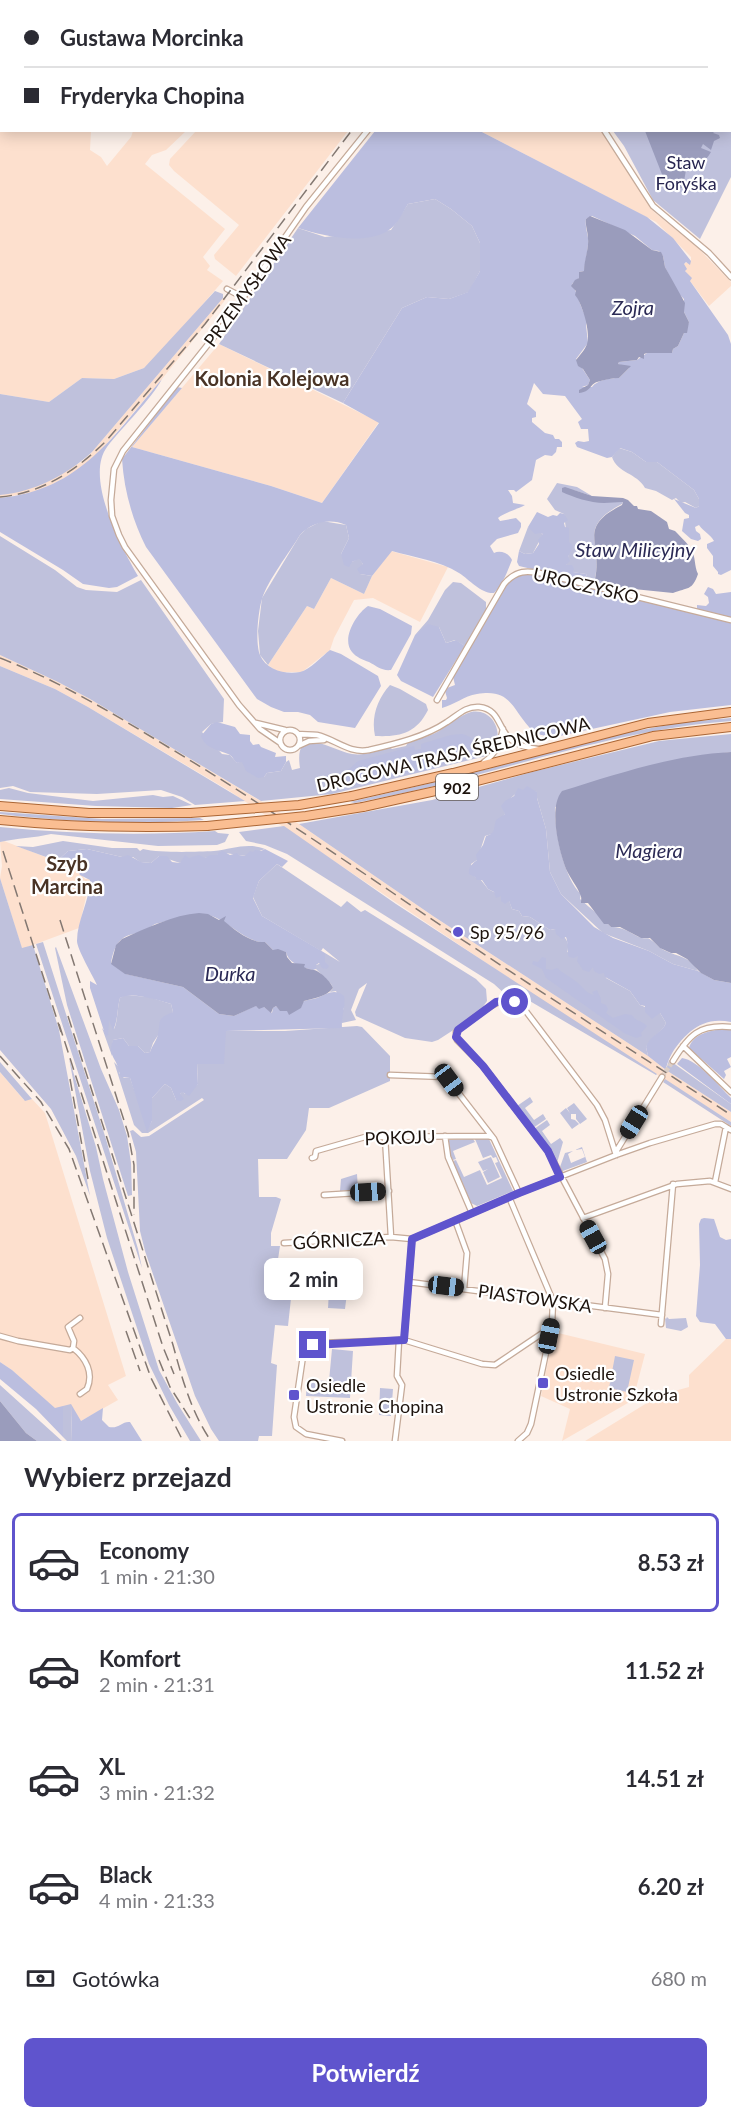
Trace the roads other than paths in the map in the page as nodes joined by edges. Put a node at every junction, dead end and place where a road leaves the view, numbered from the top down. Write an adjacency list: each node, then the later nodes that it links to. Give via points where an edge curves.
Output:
1 (366, 132): 5 (street, PRZEMYSŁOWA, via 306,207)
2 (605, 132): 3 (street, via 653,206)
3 (731, 277)
4 (227, 289): 5 (street)
5 (244, 298): 9 (street, PRZEMYSŁOWA, via 123,451 114,469 111,501 118,535 232,696)
6 (731, 620): 7 (street, UROCZYSKO, via 523,571 504,584)
7 (438, 700)
8 (731, 712): 17 (main road, DROGOWA TRASA ŚREDNICOWA / 902, via 648,723)
9 (256, 723): 12 (street); 15 (street, PRZEMYSŁOWA)
10 (731, 727): 20 (main road, DROGOWA TRASA ŚREDNICOWA / 902, bridge, via 653,736 458,786 296,818 207,826 92,826)
11 (502, 729): 14 (street, via 498,717 476,706 428,733 368,750 350,749); 17 (street, via 515,743); 18 (street, via 492,757)
12 (285, 730): 13 (street); 15 (street)
13 (298, 734): 14 (street); 16 (street)
14 (326, 740): 16 (street)
15 (279, 742): 16 (street, via 288,750)
16 (298, 746)
17 (542, 750): 18 (main road, DROGOWA TRASA ŚREDNICOWA / 902)
18 (479, 766): 19 (main road, DROGOWA TRASA ŚREDNICOWA / 902, bridge, via 299,805 190,813 89,813)
19 (0, 806)
20 (0, 820)
21 (731, 1027): 22 (street, via 704,1028)
22 (682, 1046): 23 (street); 26 (street)
23 (673, 1061)
24 (390, 1075): 30 (street, via 446,1077)
25 (662, 1077): 31 (street)
26 (731, 1092)
27 (729, 1128): 31 (street, GÓRNICZA, via 715,1124); 34 (street)
28 (445, 1136): 29 (street, POKOJU); 30 (street, POKOJU); 41 (street, via 448,1157)
29 (385, 1137): 32 (street, POKOJU, via 359,1138 316,1151); 37 (street)
30 (494, 1139): 38 (street)
31 (616, 1155): 33 (street, GÓRNICZA); 33 (street, via 601,1112 533,1019 518,1004 498,1002 458,1030 456,1037 490,1074 548,1151)
32 (312, 1158)
33 (560, 1177): 38 (street, GÓRNICZA); 42 (street)
34 (715, 1182): 35 (street); 36 (street)
35 (673, 1184): 42 (street); 51 (street)
36 (731, 1189)
37 (389, 1191): 39 (street); 44 (street)
38 (519, 1193): 40 (street, GÓRNICZA)
39 (324, 1195)
40 (508, 1197): 41 (street, GÓRNICZA); 49 (street)
41 (472, 1213): 43 (street, GÓRNICZA)
42 (583, 1218): 50 (street, via 605,1259)
43 (455, 1220): 45 (street, GÓRNICZA); 48 (street, via 467,1253)
44 (391, 1237): 45 (street, GÓRNICZA); 46 (street, GÓRNICZA)
45 (412, 1239): 47 (street)
46 (284, 1244)
47 (409, 1282): 48 (street, PIASTOWSKA); 56 (street)
48 (464, 1288): 49 (street, PIASTOWSKA)
49 (553, 1301): 50 (street, PIASTOWSKA); 53 (street)
50 (605, 1308): 51 (street, PIASTOWSKA)
51 (662, 1315): 54 (street)
52 (80, 1318): 57 (street, via 68,1327)
53 (552, 1324): 56 (street, via 495,1365); 61 (street, via 531,1424)
54 (661, 1324)
55 (0, 1336): 57 (street, via 63,1350)
56 (401, 1340): 59 (street, via 320,1343 304,1352 294,1417 296,1427 306,1434); 60 (street, via 397,1376 402,1385)
57 (73, 1348): 58 (street, via 82,1356 90,1375 87,1389)
58 (80, 1394)
59 (342, 1441)
60 (395, 1441)
61 (518, 1441)

